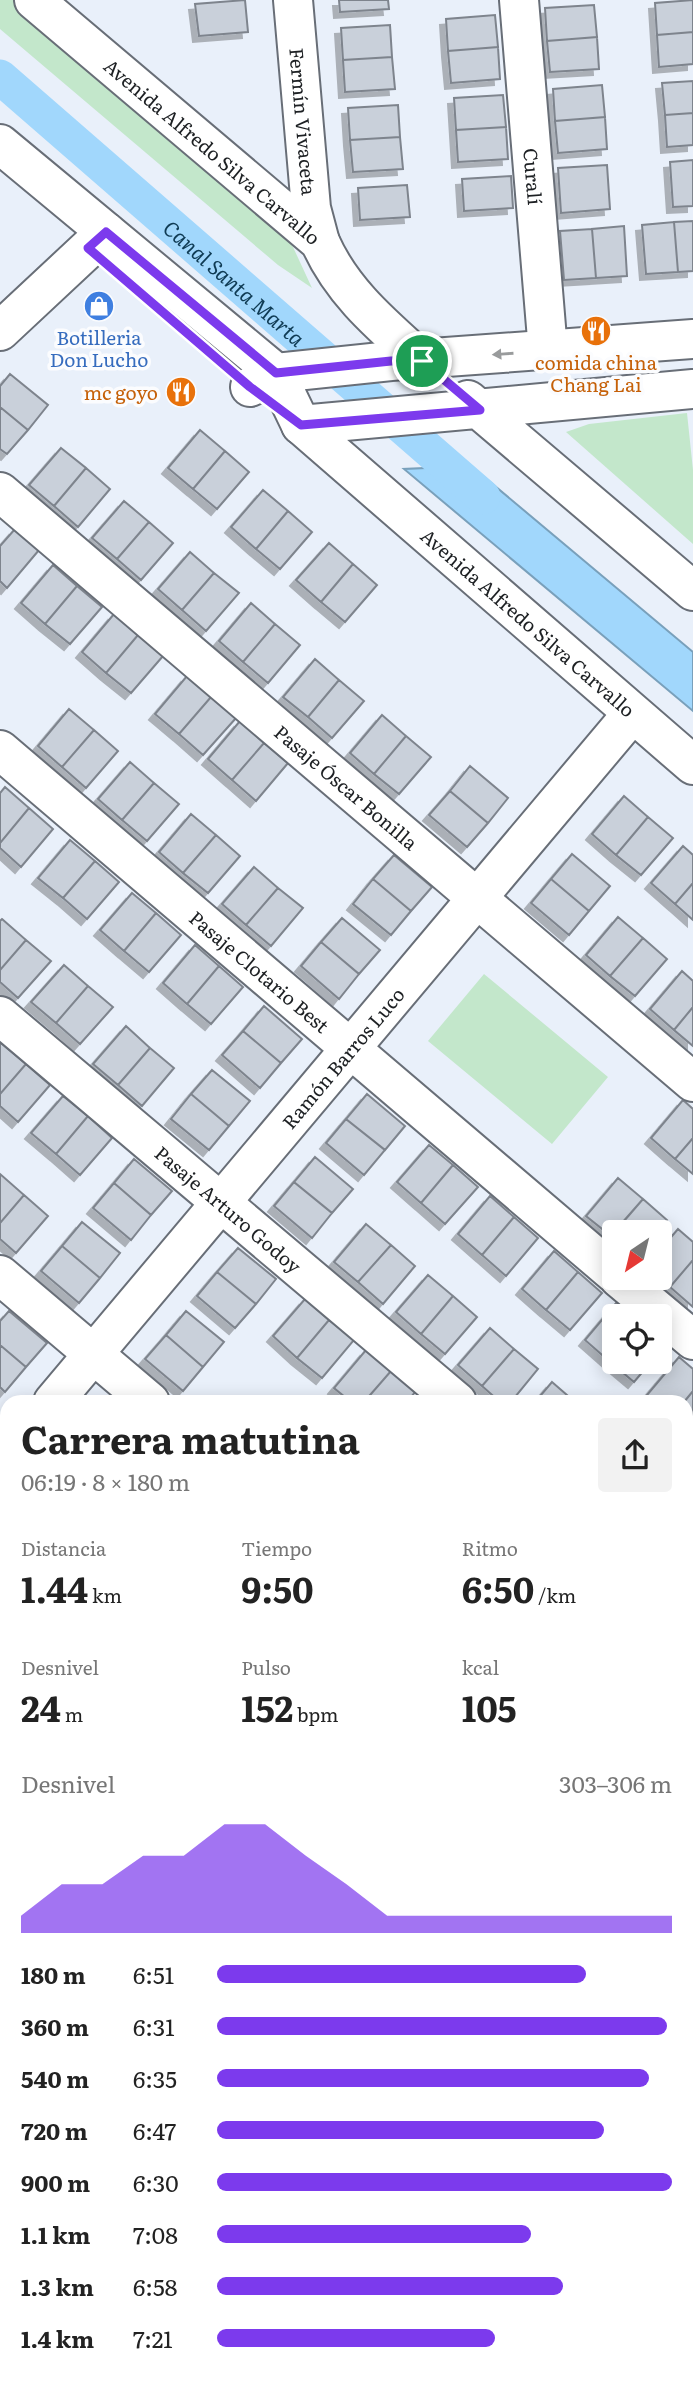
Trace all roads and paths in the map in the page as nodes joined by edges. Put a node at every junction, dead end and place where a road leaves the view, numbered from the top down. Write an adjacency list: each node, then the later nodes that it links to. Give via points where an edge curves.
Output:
1 (34, 0): 4 (street, Avenida Alfredo Silva Carvallo)
2 (293, 0): 8 (street, Fermín Vivaceta, via 311,208)
3 (519, 0): 11 (street, Curalí)
4 (63, 13): 8 (street, Avenida Alfredo Silva Carvallo)
5 (0, 144): 7 (street, Avenida Alfredo Silva Carvallo)
6 (0, 176): 7 (street, Avenida Alfredo Silva Carvallo)
7 (97, 240): 9 (street); 13 (street, Avenida Alfredo Silva Carvallo)
8 (320, 242): 12 (street, Avenida Alfredo Silva Carvallo, via 330,265)
9 (0, 331)
10 (693, 339): 11 (street)
11 (548, 351): 12 (street, one-way to 12)
12 (407, 361): 13 (street); 15 (street, Avenida Alfredo Silva Carvallo)
13 (275, 377): 16 (street, Avenida Alfredo Silva Carvallo)
14 (693, 389): 15 (street)
15 (463, 411): 16 (street); 18 (street, Avenida Alfredo Silva Carvallo)
16 (301, 425): 19 (street, Avenida Alfredo Silva Carvallo)
17 (0, 492): 22 (street, Pasaje Óscar Bonilla)
18 (693, 591)
19 (632, 714): 21 (street, Avenida Alfredo Silva Carvallo); 22 (street, Ramón Barros Luco)
20 (0, 750): 24 (street, Pasaje Clotario Best)
21 (693, 765)
22 (477, 898): 24 (street, Ramón Barros Luco); 25 (street, Pasaje Óscar Bonilla)
23 (0, 1016): 26 (street, Pasaje Arturo Godoy)
24 (351, 1049): 26 (street, Ramón Barros Luco); 27 (street, Pasaje Clotario Best)
25 (693, 1082)
26 (221, 1203): 31 (street, Ramón Barros Luco); 34 (street, Pasaje Arturo Godoy)
27 (602, 1263)
28 (0, 1275): 31 (street)
29 (633, 1290): 30 (street)
30 (693, 1340)
31 (93, 1354): 32 (street, Ramón Barros Luco); 33 (street)
32 (59, 1395)
33 (141, 1395)
34 (449, 1395)

